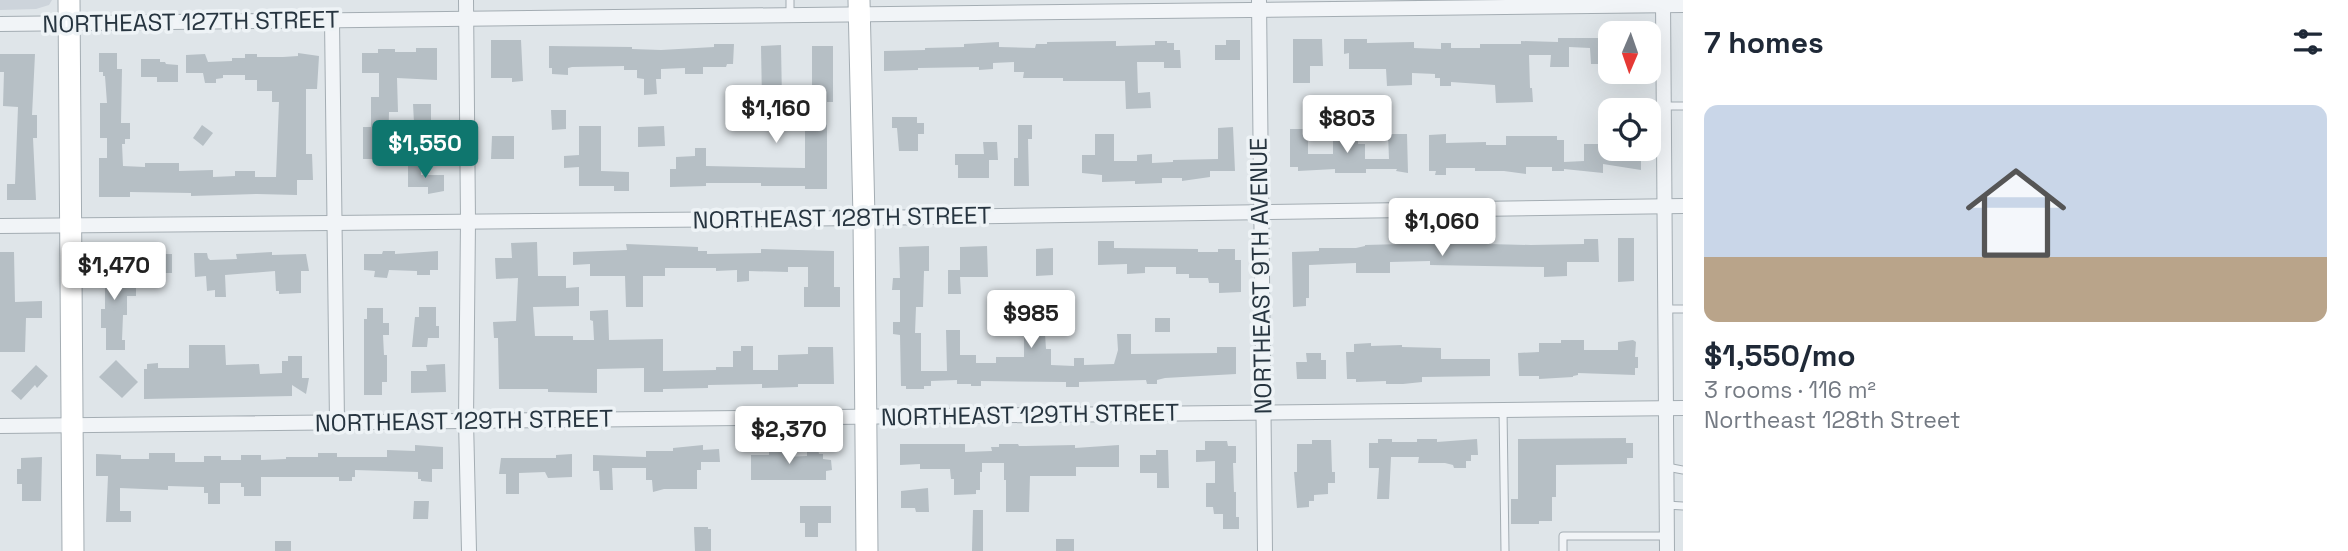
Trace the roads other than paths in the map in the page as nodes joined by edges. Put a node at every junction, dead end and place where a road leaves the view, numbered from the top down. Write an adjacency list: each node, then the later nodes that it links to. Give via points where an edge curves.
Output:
1 (69, 0): 10 (street)
2 (466, 0): 8 (street)
3 (1662, 3): 4 (street, NORTHEAST 127TH STREET); 5 (street, NORTHEAST 127TH STREET); 12 (street)
4 (1259, 4): 7 (street, NORTHEAST 127TH STREET); 16 (street, NORTHEAST 9TH AVENUE)
5 (1683, 5)
6 (790, 7): 7 (street, NORTHEAST 127TH STREET); 8 (street, NORTHEAST 127TH STREET)
7 (859, 7): 17 (street)
8 (466, 19): 9 (street, NORTHEAST 127TH STREET); 19 (street)
9 (332, 20): 10 (street, NORTHEAST 127TH STREET); 18 (street)
10 (69, 23): 11 (street, NORTHEAST 127TH STREET); 20 (street)
11 (0, 24)
12 (1664, 106): 13 (lane); 14 (street)
13 (1683, 106)
14 (1665, 206): 15 (street, NORTHEAST 128TH STREET); 16 (street, NORTHEAST 128TH STREET); 22 (street)
15 (1683, 206)
16 (1260, 213): 17 (street, NORTHEAST 128TH STREET); 27 (street, NORTHEAST 9TH AVENUE)
17 (864, 218): 19 (street, NORTHEAST 128TH STREET); 28 (street)
18 (335, 221): 19 (street, NORTHEAST 128TH STREET); 20 (street, NORTHEAST 128TH STREET); 30 (street)
19 (468, 221): 29 (street)
20 (70, 225): 21 (street, NORTHEAST 128TH STREET); 31 (street)
21 (0, 226)
22 (1664, 309): 23 (lane); 24 (street)
23 (1683, 309)
24 (1665, 408): 25 (street, NORTHEAST 129TH STREET); 26 (street, NORTHEAST 129TH STREET); 33 (street)
25 (1683, 408)
26 (1503, 409): 27 (street, NORTHEAST 129TH STREET); 42 (lane)
27 (1263, 413): 28 (street, NORTHEAST 129TH STREET); 41 (street, NORTHEAST 9TH AVENUE)
28 (866, 417): 29 (street, NORTHEAST 129TH STREET); 40 (street)
29 (466, 420): 30 (street, NORTHEAST 129TH STREET); 39 (street)
30 (337, 423): 31 (street, NORTHEAST 129TH STREET)
31 (71, 425): 32 (street, NORTHEAST 129TH STREET); 38 (street)
32 (0, 426)
33 (1666, 466): 34 (lane); 35 (street)
34 (1683, 470)
35 (1667, 505): 36 (lane); 37 (street)
36 (1683, 506)
37 (1667, 544): 43 (lane, via 1563,536)
38 (73, 551)
39 (469, 551)
40 (867, 551)
41 (1265, 551)
42 (1505, 551)
43 (1563, 551)

